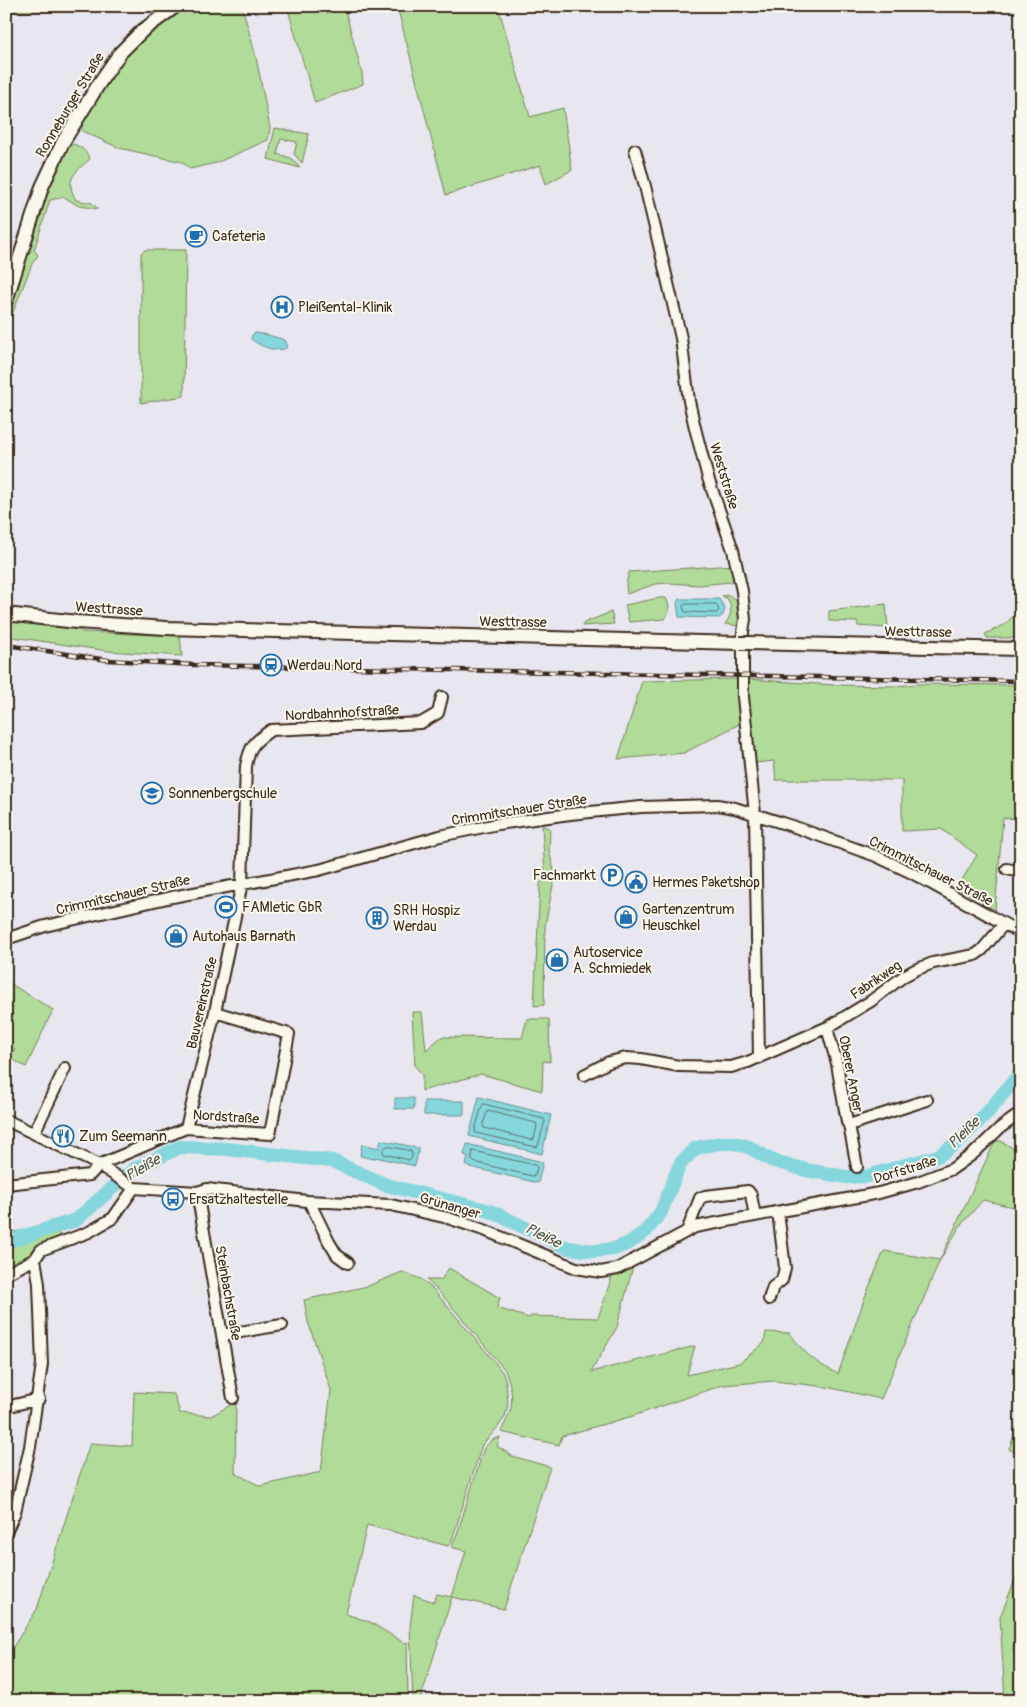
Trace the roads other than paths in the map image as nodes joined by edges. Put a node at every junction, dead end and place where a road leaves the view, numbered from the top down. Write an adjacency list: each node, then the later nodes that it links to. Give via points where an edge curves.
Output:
1 (176, 6): 3 (main road, Ronneburger Straße, via 142,31 120,53 63,142 48,171)
2 (634, 150): 7 (street, Weststraße, via 681,338 697,435 742,591 744,697)
3 (6, 301)
4 (6, 614): 5 (main road, Westtrasse, via 166,628)
5 (1021, 650)
6 (442, 698): 10 (street, Nordbahnhofstraße, via 438,713 420,723 272,730 254,741 246,766)
7 (755, 814): 10 (street, Crimmitschauer Straße, via 717,805 641,807 570,814 440,836 319,870); 11 (street, Crimmitschauer Straße, via 876,856); 16 (street)
8 (1007, 869): 9 (street)
9 (1021, 872)
10 (242, 883): 13 (street, Crimmitschauer Straße, via 45,926); 14 (street, Bauvereinstraße)
11 (1004, 924): 12 (street, Crimmitschauer Straße); 15 (street, Fabrikweg, via 982,950 915,970)
12 (1021, 933)
13 (6, 939)
14 (215, 1012): 23 (street, Bauvereinstraße); 23 (street, Nordstraße, via 289,1034 270,1134)
15 (827, 1028): 16 (street, Fabrikweg); 22 (street, Oberer Anger)
16 (759, 1058): 18 (street, Fabrikweg, via 731,1067 679,1066 626,1058 609,1062)
17 (65, 1068): 24 (street)
18 (584, 1075)
19 (927, 1100): 22 (street, Oberer Anger)
20 (1021, 1112): 31 (street, Dorfstraße, via 952,1169 879,1193)
21 (6, 1120): 24 (street, Grünanger)
22 (849, 1125): 26 (street, Oberer Anger)
23 (186, 1128): 25 (street, Nordstraße)
24 (34, 1133): 25 (street, Grünanger)
25 (98, 1165): 27 (street, Nordstraße, via 90,1175); 28 (street, Grünanger)
26 (857, 1167)
27 (6, 1184)
28 (131, 1186): 29 (street, Grünanger); 34 (street, via 113,1218 89,1232 41,1250)
29 (197, 1192): 30 (street, Grünanger, via 207,1189); 40 (street, Steinbachstraße)
30 (309, 1201): 35 (street, via 337,1255); 36 (street, Grünanger, via 391,1205 448,1218)
31 (778, 1212): 32 (street, Dorfstraße); 38 (street, via 785,1268 782,1280 773,1288)
32 (755, 1216): 33 (street, Dorfstraße, via 706,1224); 33 (street, via 748,1191 705,1196 698,1202)
33 (687, 1231): 36 (street, Dorfstraße, via 614,1270 601,1272)
34 (35, 1259): 37 (street); 42 (street, via 42,1364)
35 (348, 1263)
36 (576, 1268)
37 (6, 1274)
38 (769, 1299)
39 (282, 1325): 40 (street)
40 (222, 1335): 41 (street, Steinbachstraße)
41 (233, 1398)
42 (39, 1399): 43 (street); 44 (street, via 17,1502)
43 (6, 1407)
44 (6, 1532)

